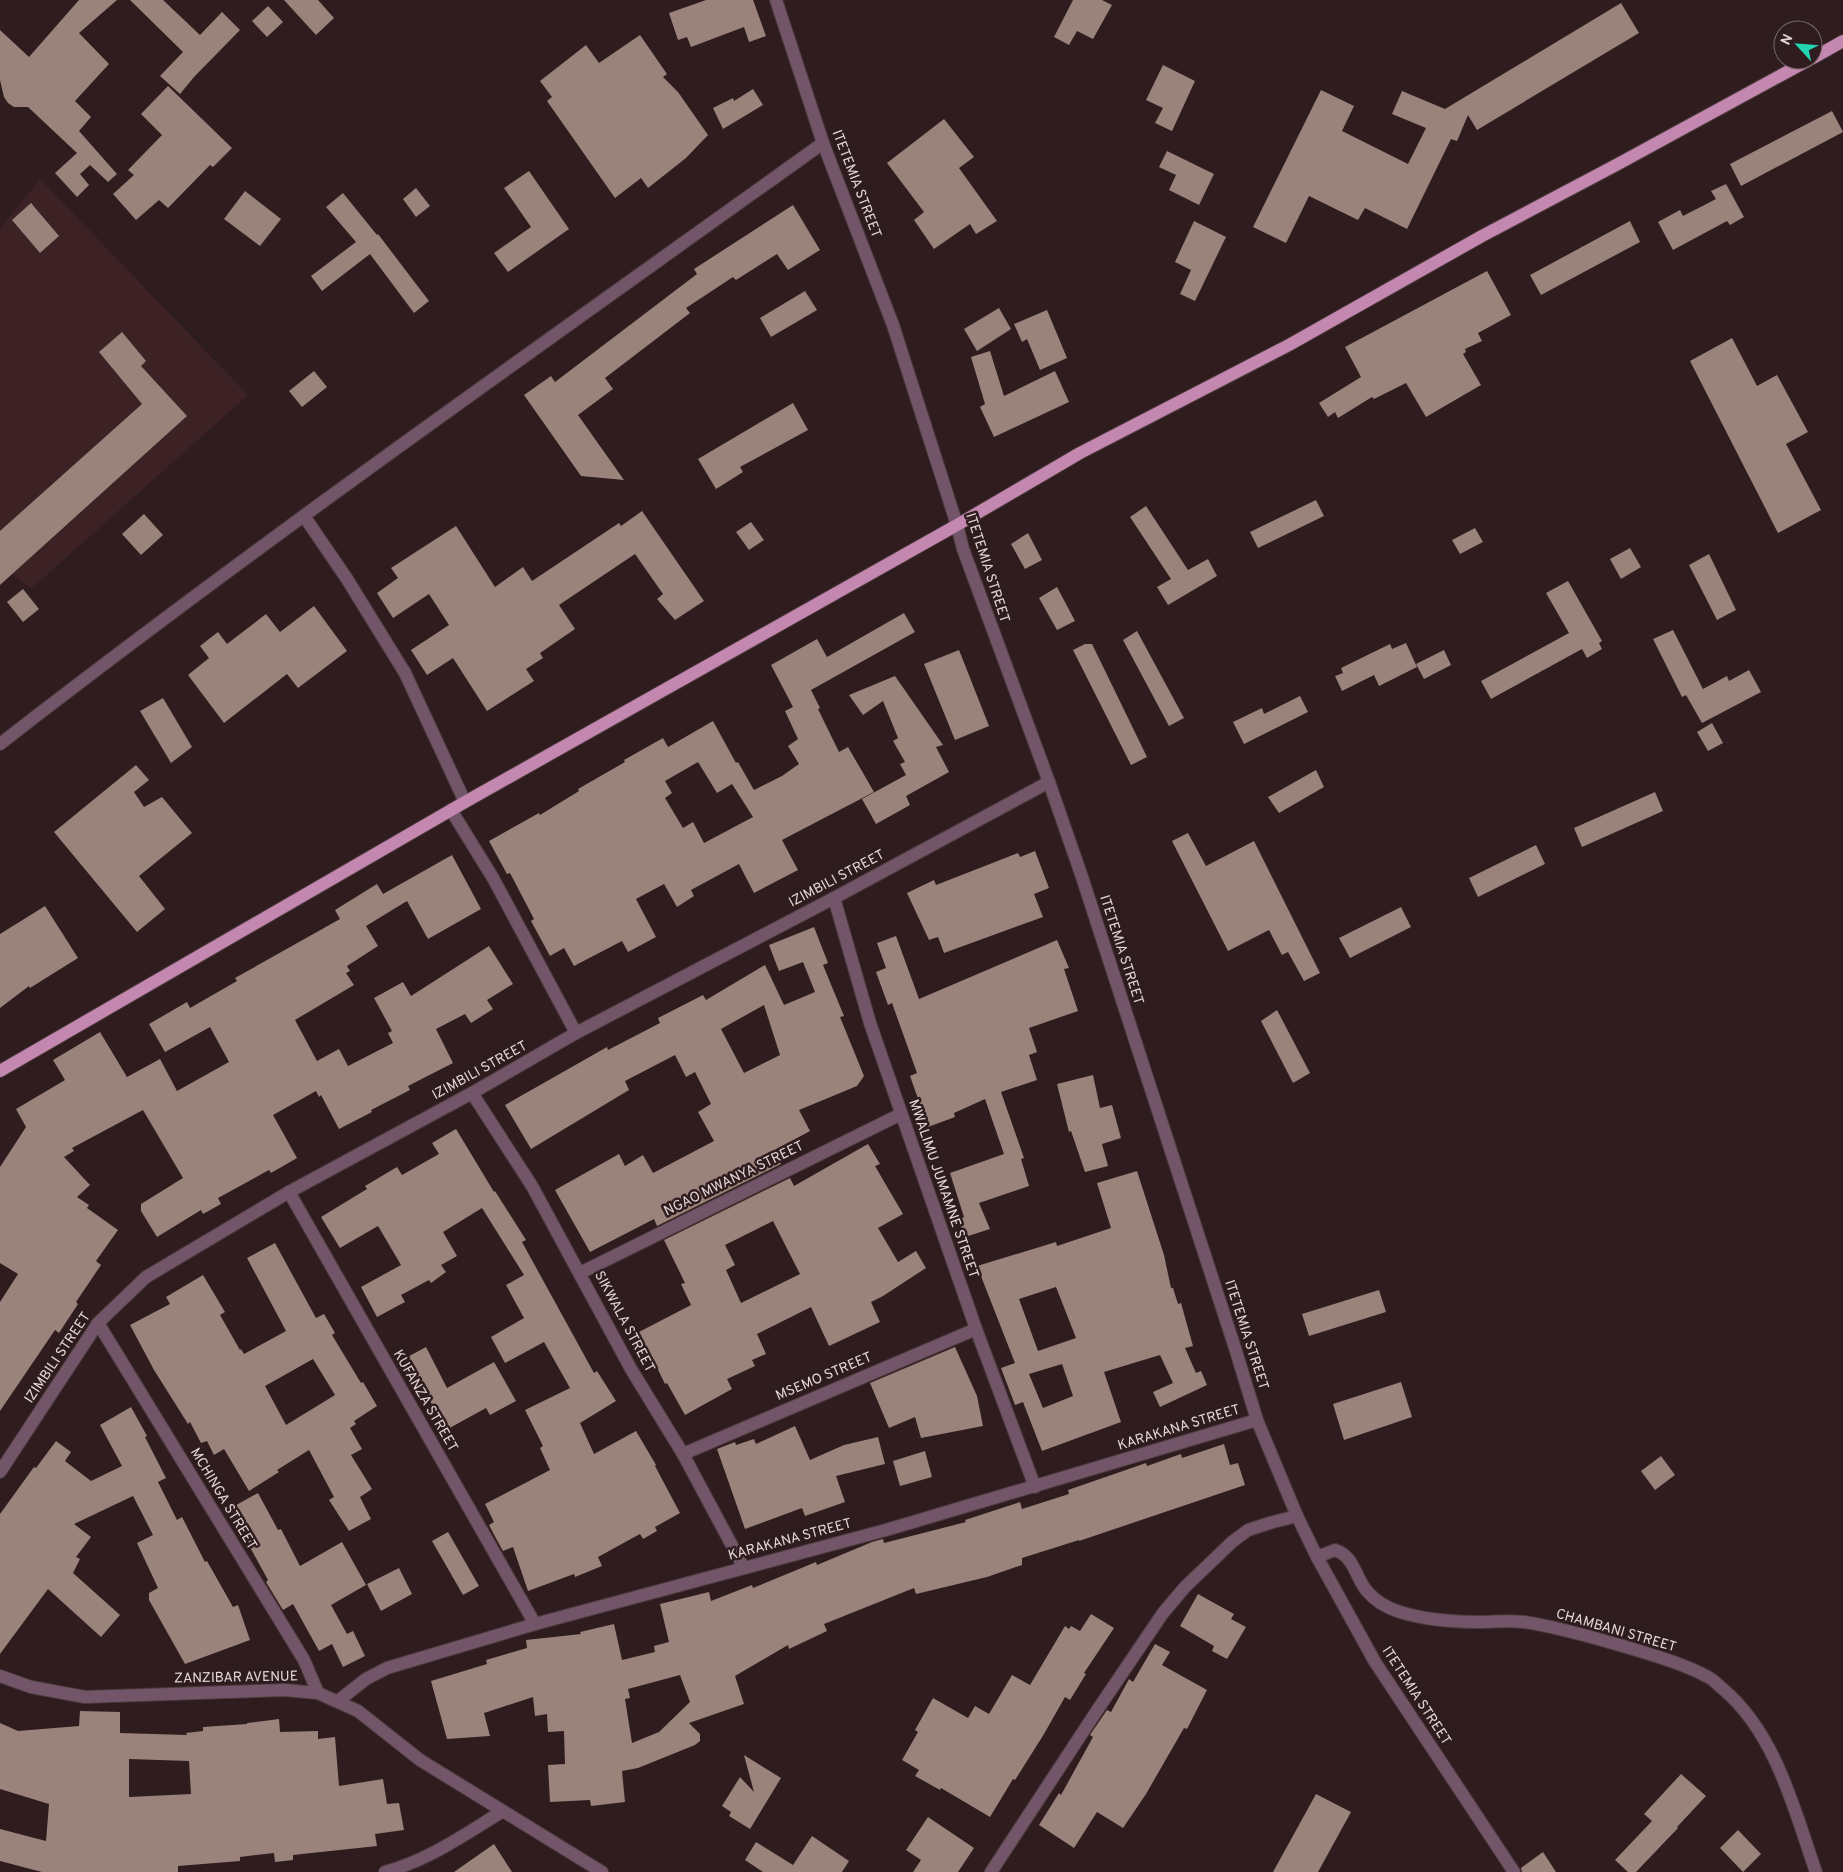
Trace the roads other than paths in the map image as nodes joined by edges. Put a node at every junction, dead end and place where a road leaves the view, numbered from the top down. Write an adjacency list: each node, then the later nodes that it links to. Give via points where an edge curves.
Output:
1 (776, 0): 5 (street, ITETEMIA STREET)
2 (1843, 41): 3 (main road)
3 (1823, 52)
4 (1791, 70): 7 (main road, via 1482,236 1289,345 1080,453)
5 (823, 143): 6 (street); 7 (street, ITETEMIA STREET, via 893,324)
6 (304, 516): 8 (street); 10 (street, via 405,673)
7 (957, 525): 9 (street, ITETEMIA STREET); 10 (main road)
8 (0, 744)
9 (1049, 782): 12 (street, IZIMBILI STREET); 21 (street, ITETEMIA STREET)
10 (465, 802): 11 (main road)
11 (451, 810): 13 (street, via 493,878); 14 (main road)
12 (834, 898): 13 (street, IZIMBILI STREET); 16 (street, MWALIMU JUMAMNE STREET, via 870,1023)
13 (576, 1033): 15 (street, IZIMBILI STREET)
14 (0, 1070)
15 (472, 1094): 17 (street, IZIMBILI STREET); 18 (street, SIKWALA STREET, via 532,1186)
16 (901, 1114): 18 (street, NGAO MWANYA STREET); 20 (street, MWALIMU JUMAMNE STREET)
17 (289, 1192): 19 (street, IZIMBILI STREET, via 146,1277); 28 (street, KUFANZA STREET)
18 (580, 1272): 22 (street, SIKWALA STREET, via 631,1369)
19 (98, 1323): 23 (street, IZIMBILI STREET); 30 (street, MCHINGA STREET, via 304,1660)
20 (976, 1329): 22 (street, MSEMO STREET); 24 (street, MWALIMU JUMAMNE STREET)
21 (1257, 1420): 24 (street, KARAKANA STREET); 25 (street, ITETEMIA STREET)
22 (683, 1454): 27 (street, SIKWALA STREET)
23 (0, 1472)
24 (1035, 1487): 27 (street, KARAKANA STREET)
25 (1297, 1516): 26 (street, ITETEMIA STREET); 35 (street, via 1248,1530 1185,1588 1103,1701)
26 (1317, 1557): 36 (street, ITETEMIA STREET, via 1374,1662); 37 (street, CHAMBANI STREET, via 1335,1550 1345,1554 1373,1598 1399,1612 1441,1620 1504,1620 1548,1626 1650,1654 1710,1678 1738,1702 1781,1773)
27 (744, 1568): 28 (street, KARAKANA STREET)
28 (535, 1624): 31 (street, KARAKANA STREET, via 387,1668)
29 (0, 1676): 30 (street, ZANZIBAR AVENUE, via 30,1687 85,1696 285,1690)
30 (318, 1693): 31 (street, ZANZIBAR AVENUE)
31 (338, 1700): 32 (street, ZANZIBAR AVENUE, via 420,1760)
32 (503, 1811): 33 (street, via 447,1846); 34 (street, ZANZIBAR AVENUE)
33 (386, 1872)
34 (602, 1872)
35 (991, 1872)
36 (1514, 1872)
37 (1816, 1872)

